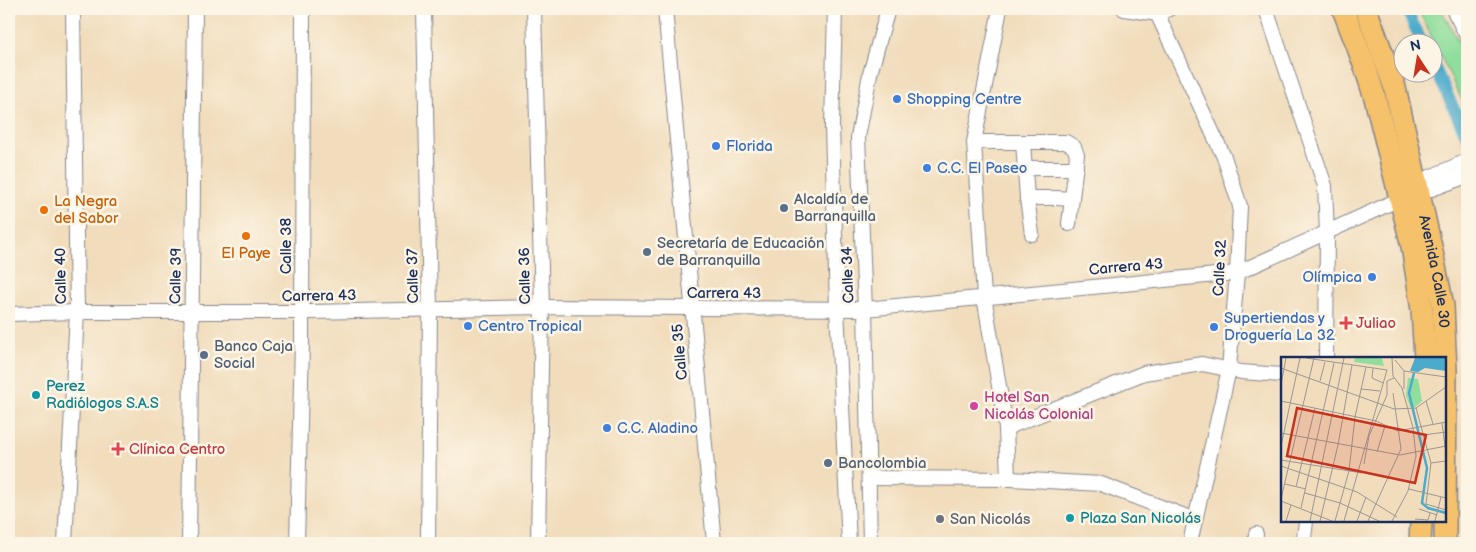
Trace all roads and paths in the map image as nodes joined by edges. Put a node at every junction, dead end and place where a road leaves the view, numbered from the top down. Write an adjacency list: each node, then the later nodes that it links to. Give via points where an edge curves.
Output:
1 (73, 9): 35 (street, Calle 40)
2 (195, 9): 37 (street, Calle 39)
3 (303, 9): 36 (street, Calle 38)
4 (424, 9): 33 (street, Calle 37)
5 (534, 9): 30 (street, Calle 36)
6 (665, 9): 34 (street, Calle 35)
7 (835, 9): 31 (street, Calle 34, via 832,125)
8 (888, 9): 32 (street, Calle 34, via 870,74 858,137)
9 (1000, 9): 17 (street)
10 (1124, 9): 15 (street)
11 (1266, 9): 26 (street, via 1325,186)
12 (1343, 9): 22 (highway, Avenida Calle 30)
13 (1366, 9): 22 (highway, Avenida Calle 30, via 1395,88)
14 (1453, 9): 16 (street)
15 (1160, 11): 28 (street, Calle 32, via 1224,158 1240,206)
16 (1467, 36)
17 (974, 142): 18 (street); 29 (street)
18 (1022, 142): 19 (street); 20 (street, via 1066,142 1074,147)
19 (1024, 168): 20 (street); 23 (street)
20 (1076, 168): 24 (street)
21 (1462, 170): 22 (street, Carrera 43, via 1430,177)
22 (1409, 194): 26 (street, Carrera 43); 40 (highway, Avenida Calle 30); 41 (highway, Avenida Calle 30, via 1443,306)
23 (1027, 198): 24 (street); 27 (street)
24 (1072, 200): 25 (street)
25 (1069, 224)
26 (1327, 233): 28 (street, Carrera 43); 39 (street)
27 (1032, 234)
28 (1237, 273): 29 (street, Carrera 43); 42 (street, Calle 32)
29 (984, 296): 32 (street, Carrera 43); 44 (street)
30 (542, 307): 33 (street, Carrera 43); 34 (street, Carrera 43); 56 (street, Calle 36)
31 (837, 309): 32 (street, Carrera 43); 34 (street, Carrera 43); 58 (street, Calle 34)
32 (866, 309): 45 (street, Calle 34)
33 (430, 310): 36 (street, Carrera 43); 55 (street, Calle 37)
34 (692, 310): 57 (street, Calle 35)
35 (77, 312): 37 (street, Carrera 43); 38 (street, Carrera 43); 52 (street, Calle 40)
36 (303, 312): 37 (street, Carrera 43); 54 (street, Calle 38)
37 (192, 313): 53 (street, Calle 39)
38 (9, 314)
39 (1326, 357)
40 (1424, 357)
41 (1445, 357)
42 (1229, 370): 43 (street); 44 (street, via 1202,364 1144,373); 47 (street, Calle 32)
43 (1281, 375)
44 (1006, 428): 46 (street)
45 (869, 478): 46 (street); 59 (street, Calle 34)
46 (1008, 478): 47 (street, via 1101,484)
47 (1195, 520): 60 (street, Calle 32)
48 (1306, 522): 51 (street)
49 (1421, 522): 61 (highway)
50 (1445, 522): 62 (highway, Avenida Calle 30)
51 (1304, 539)
52 (65, 543)
53 (189, 543)
54 (297, 543)
55 (428, 543)
56 (538, 543)
57 (714, 543)
58 (849, 543)
59 (870, 543)
60 (1190, 543)
61 (1420, 543)
62 (1445, 543)

